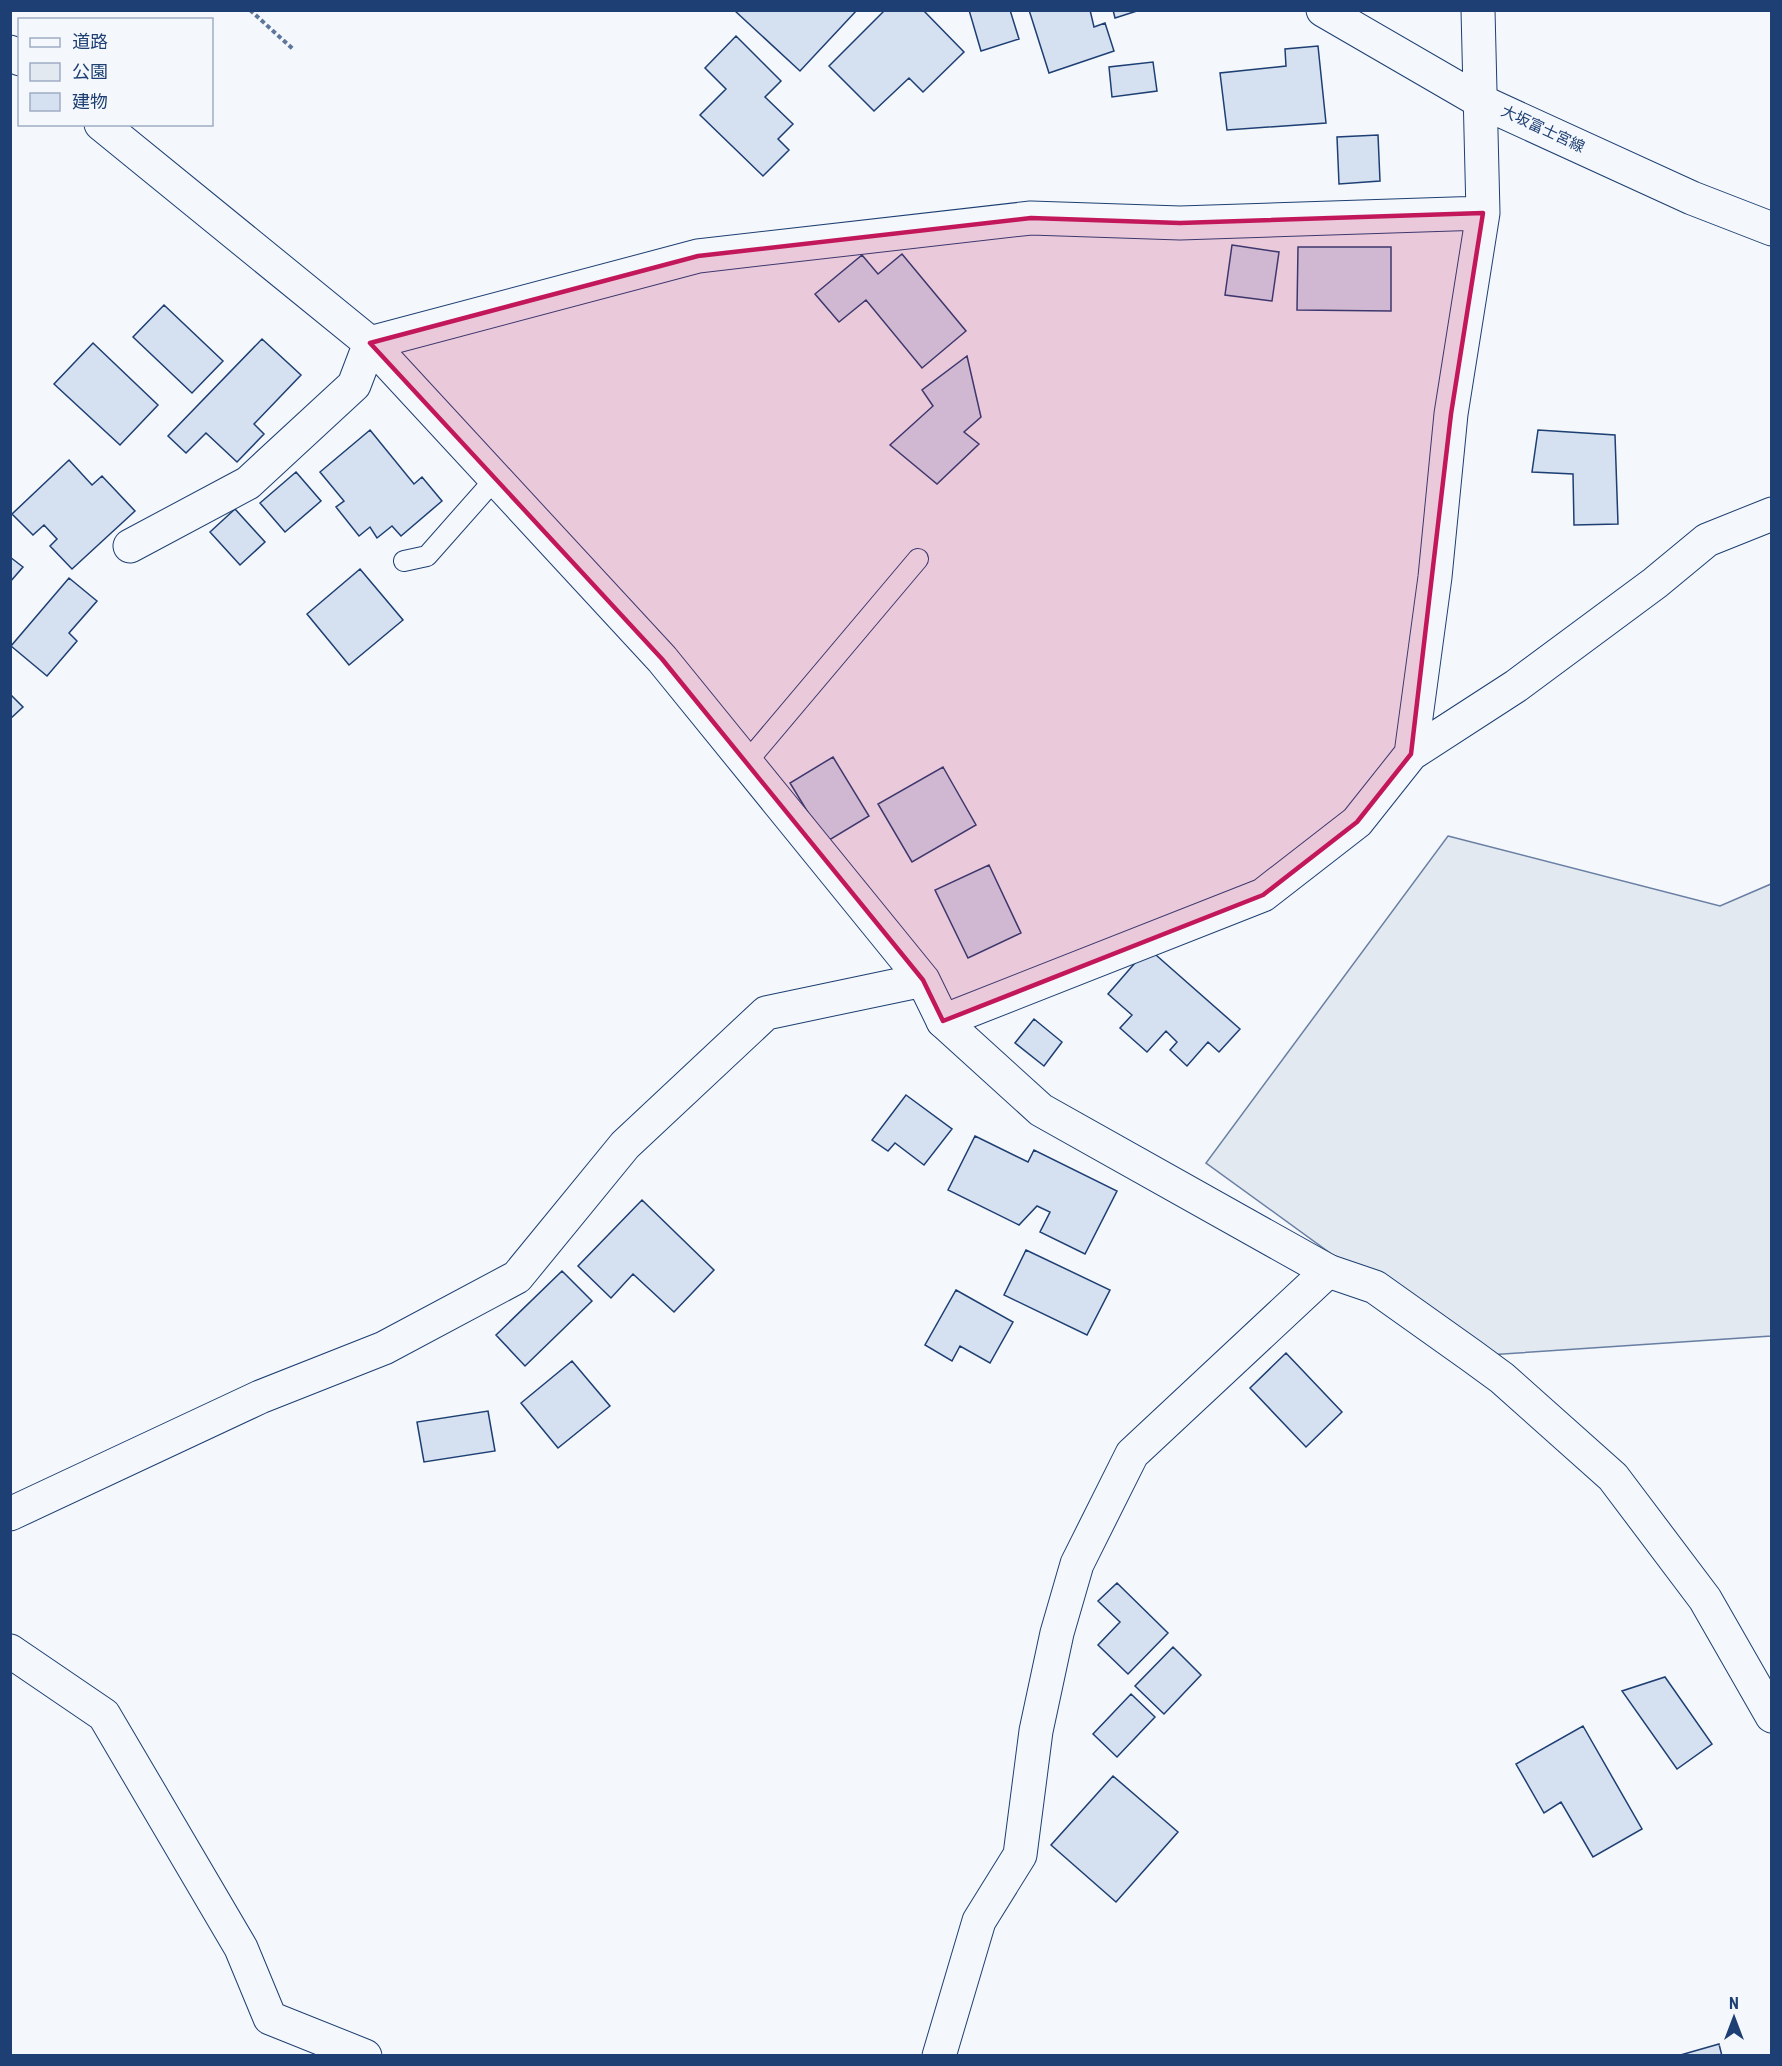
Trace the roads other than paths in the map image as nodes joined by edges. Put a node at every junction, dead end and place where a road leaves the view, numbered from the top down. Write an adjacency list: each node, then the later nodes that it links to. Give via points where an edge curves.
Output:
1 (1323, 10): 3 (street, 大坂富士宮線)
2 (1478, 10): 3 (street)
3 (1480, 101): 5 (street); 6 (street, 大坂富士宮線, via 1692,198)
4 (103, 126): 7 (street)
5 (1483, 213): 7 (street, via 1180,223 1031,219 709,255); 13 (street, via 1451,414 1435,578)
6 (1772, 229)
7 (370, 343): 8 (street); 10 (street, via 354,385 248,483)
8 (495, 479): 12 (lane, via 427,556); 14 (street, via 662,659)
9 (1772, 514): 13 (street, via 1707,540 1516,686)
10 (130, 546)
11 (918, 559): 14 (lane)
12 (404, 561)
13 (1411, 754): 16 (street, via 1357,822 1263,895)
14 (746, 763): 15 (street)
15 (923, 980): 16 (street); 18 (street, via 766,1013 625,1145 517,1277 384,1348 260,1397)
16 (943, 1021): 17 (street, via 1041,1110)
17 (1328, 1271): 20 (street, via 1375,1287 1472,1356 1612,1477 1705,1599); 22 (street, via 1132,1454 1077,1564 1036,1731 1020,1855 980,1921)
18 (10, 1514)
19 (10, 1651): 21 (street, via 104,1715 241,1948 270,2018)
20 (1772, 1716)
21 (365, 2055)
22 (939, 2055)

